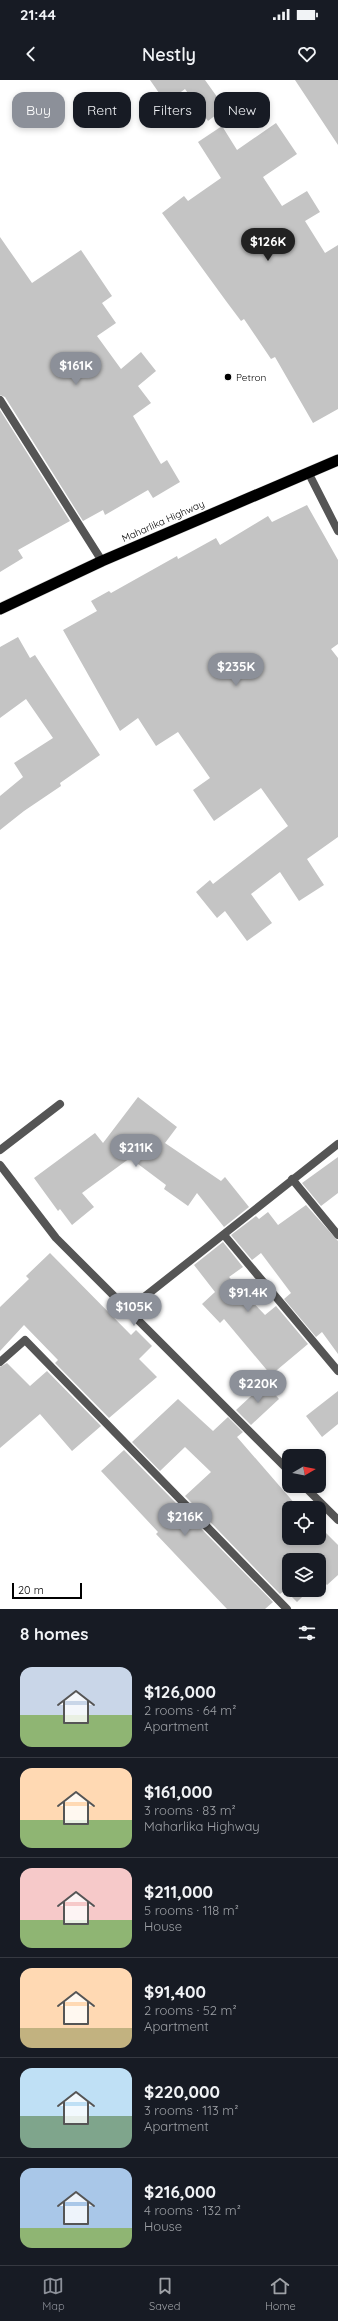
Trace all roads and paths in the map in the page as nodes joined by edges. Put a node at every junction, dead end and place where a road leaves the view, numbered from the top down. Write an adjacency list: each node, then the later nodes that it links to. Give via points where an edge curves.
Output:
1 (0, 400): 5 (street)
2 (338, 460): 3 (highway, Maharlika Highway)
3 (308, 472): 4 (street); 5 (highway, Maharlika Highway)
4 (338, 531)
5 (102, 561): 6 (highway, Maharlika Highway)
6 (0, 609)
7 (60, 1104): 9 (street)
8 (338, 1144): 11 (street)
9 (0, 1150)
10 (0, 1165): 14 (street, via 56,1238)
11 (292, 1179): 12 (street); 13 (street)
12 (224, 1235): 14 (street); 16 (street)
13 (338, 1235)
14 (129, 1309): 17 (street)
15 (0, 1362): 20 (street, via 25,1340)
16 (338, 1371)
17 (282, 1464)
18 (311, 1493): 19 (street)
19 (338, 1520)
20 (287, 1609)

